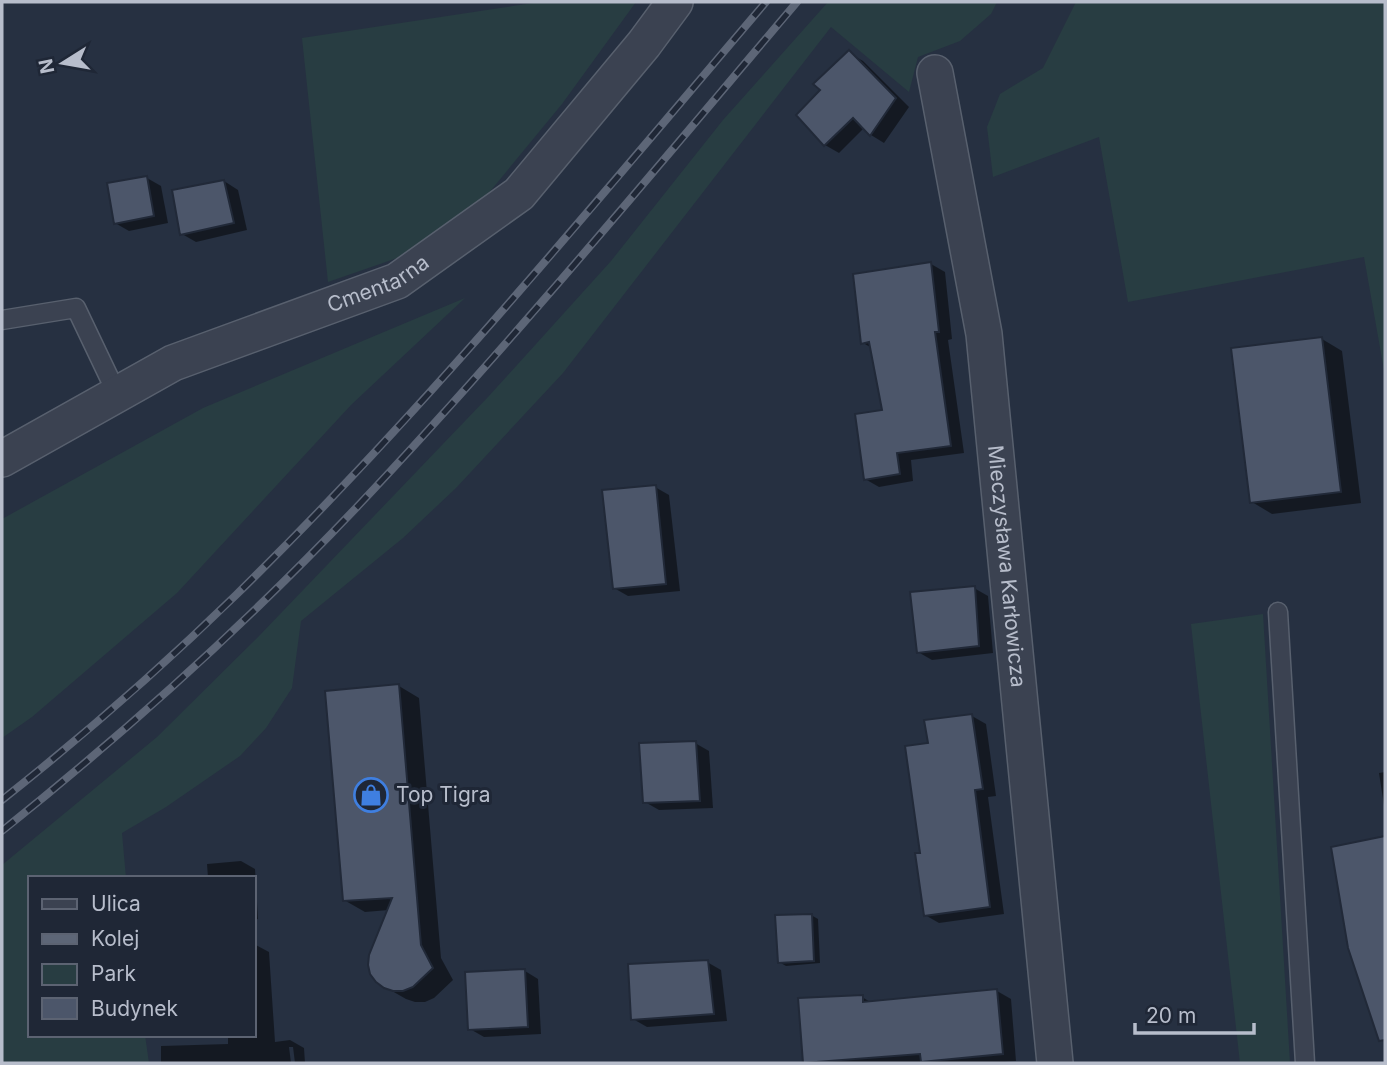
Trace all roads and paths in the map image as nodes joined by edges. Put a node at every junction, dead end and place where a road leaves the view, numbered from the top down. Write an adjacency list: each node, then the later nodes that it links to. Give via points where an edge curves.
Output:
1 (675, 2): 4 (street, Cmentarna, via 519,194 397,281 173,363)
2 (935, 73): 7 (street, Mieczysława Karłowicza, via 984,334)
3 (2, 320): 4 (lane, via 76,308)
4 (117, 394): 5 (street, Cmentarna)
5 (2, 459)
6 (1278, 612): 8 (lane)
7 (1055, 1063)
8 (1305, 1063)

